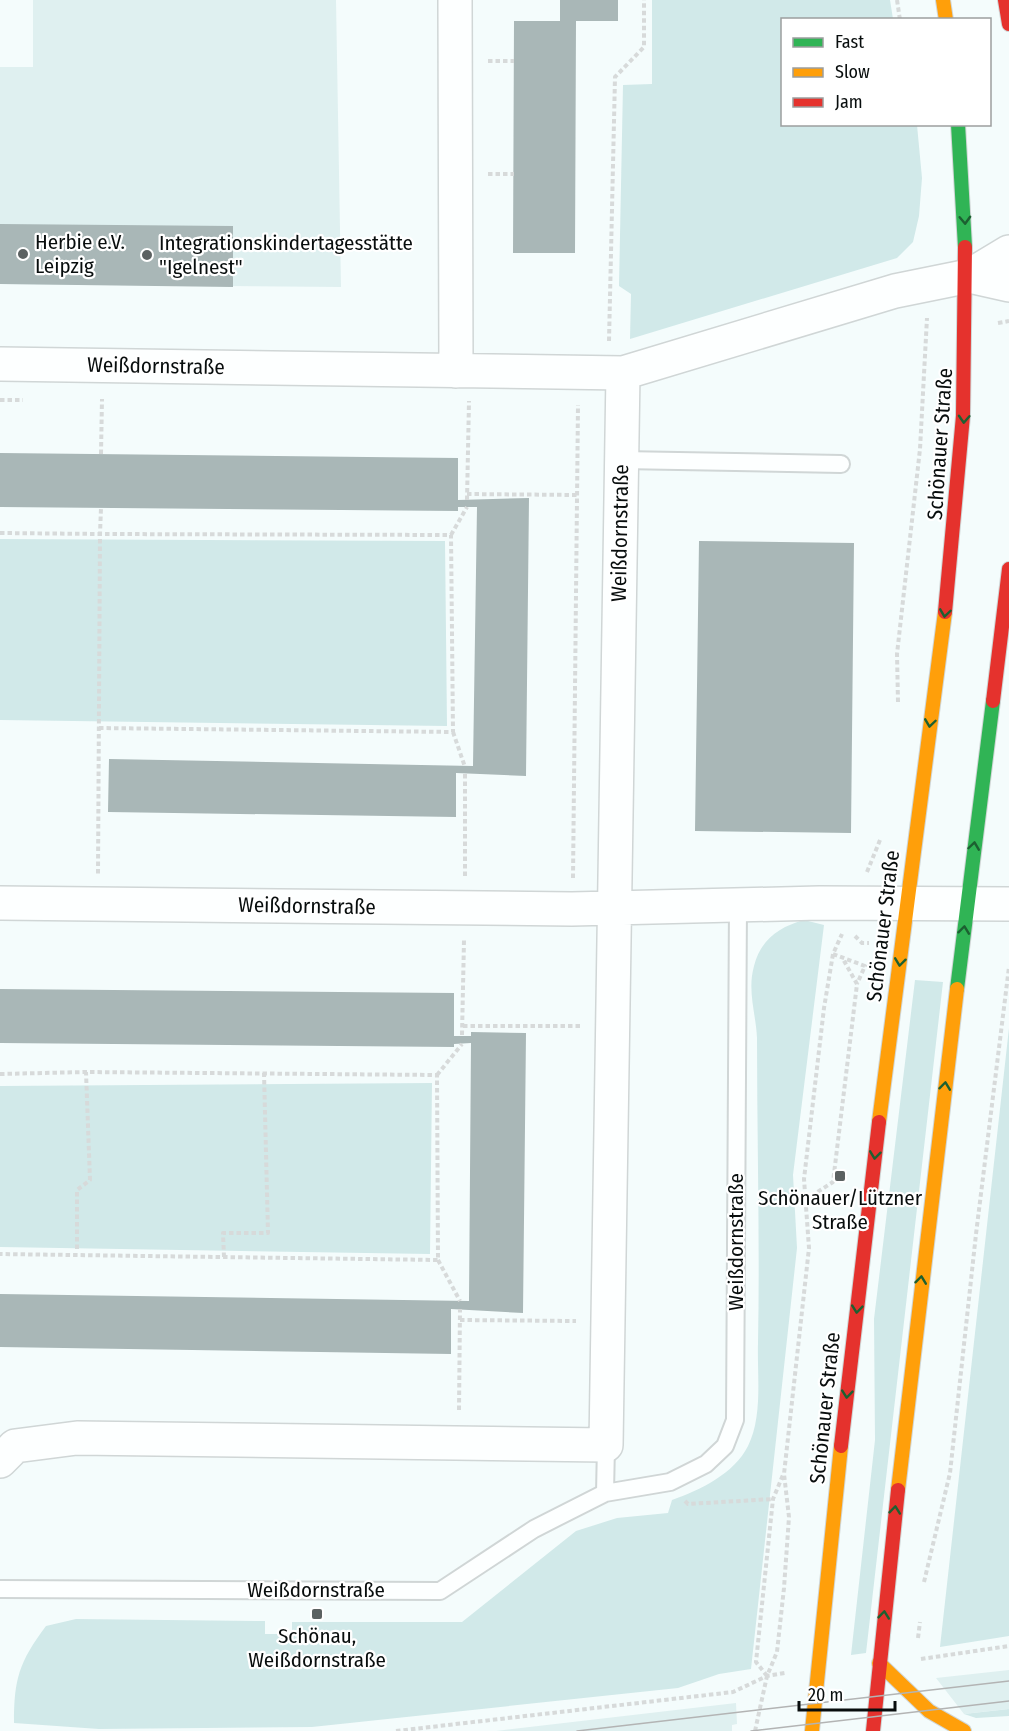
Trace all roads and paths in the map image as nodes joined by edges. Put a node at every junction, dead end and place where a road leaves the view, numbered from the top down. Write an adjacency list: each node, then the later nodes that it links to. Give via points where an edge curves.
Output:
1 (455, 0): 20 (street)
2 (644, 0): 22 (path, via 644,47 615,77 609,341)
3 (897, 0): 6 (path)
4 (943, 0): 7 (main road)
5 (1005, 0): 8 (main road)
6 (900, 18)
7 (946, 18)
8 (1009, 24)
9 (484, 61): 10 (path)
10 (514, 61)
11 (958, 126): 15 (main road, Schönauer Straße, one-way to 15)
12 (483, 174): 13 (path)
13 (514, 174)
14 (1009, 252): 15 (street)
15 (969, 276): 16 (street); 22 (street, Weißdornstraße, via 895,291); 44 (main road, Schönauer Straße, one-way to 44)
16 (1009, 285)
17 (926, 333): 34 (path, via 920,449 897,654)
18 (0, 364): 19 (street, Weißdornstraße)
19 (102, 365): 20 (street, Weißdornstraße); 23 (path)
20 (456, 371): 21 (street, Weißdornstraße)
21 (579, 373): 22 (street, Weißdornstraße); 27 (path)
22 (623, 373): 24 (street, Weißdornstraße)
23 (101, 454)
24 (621, 460): 25 (lane); 48 (street, Weißdornstraße)
25 (841, 464)
26 (467, 494): 27 (path)
27 (577, 495): 47 (path)
28 (467, 507): 32 (path)
29 (101, 508): 31 (path)
30 (0, 533): 31 (path)
31 (100, 534): 32 (path); 35 (path)
32 (451, 535): 36 (path)
33 (1009, 569): 44 (main road, Schönauer Straße, one-way to 33)
34 (899, 712)
35 (99, 728): 36 (path); 42 (path)
36 (453, 732): 37 (path)
37 (465, 766)
38 (465, 773): 46 (path)
39 (883, 832): 40 (path)
40 (867, 872)
41 (0, 903): 42 (street, Weißdornstraße)
42 (98, 904): 46 (street, Weißdornstraße)
43 (738, 904): 44 (street, Weißdornstraße); 48 (street, Weißdornstraße); 74 (lane, Weißdornstraße, via 735,1420 725,1446 706,1464)
44 (937, 904): 45 (street, Weißdornstraße); 83 (main road, Schönauer Straße, one-way to 44, via 914,1338); 87 (main road, Schönauer Straße, one-way to 87, via 859,1282)
45 (1009, 904)
46 (465, 908): 47 (street, Weißdornstraße); 53 (path)
47 (572, 909): 48 (street, Weißdornstraße)
48 (615, 909): 54 (street, Weißdornstraße)
49 (843, 959): 52 (path); 52 (path, via 865,966); 61 (path, via 834,954 824,1008 804,1179)
50 (1009, 967): 51 (path)
51 (1008, 977): 77 (path, via 950,1473)
52 (857, 984): 61 (path, via 833,1182)
53 (463, 1026): 54 (path); 55 (path)
54 (613, 1026): 69 (street, Weißdornstraße)
55 (462, 1035)
56 (462, 1044): 60 (path)
57 (86, 1072): 58 (path); 59 (path); 62 (path, via 90,1180 77,1190)
58 (264, 1073): 60 (path); 64 (path, via 268,1233 223,1233)
59 (0, 1074)
60 (437, 1075): 65 (path)
61 (805, 1200): 73 (path, via 809,1248)
62 (77, 1249)
63 (0, 1254): 64 (path)
64 (224, 1257): 65 (path)
65 (438, 1260): 66 (path)
66 (460, 1301)
67 (460, 1309): 68 (path)
68 (460, 1320): 69 (path); 70 (path)
69 (608, 1321): 71 (street, Weißdornstraße)
70 (458, 1443): 71 (street); 72 (street, via 77,1438 15,1446)
71 (606, 1445): 75 (lane, Weißdornstraße)
72 (0, 1461)
73 (784, 1474): 76 (path); 84 (path, via 788,1548 777,1652)
74 (670, 1482): 75 (lane, Weißdornstraße); 76 (path, via 688,1504)
75 (605, 1493): 78 (lane, Weißdornstraße, via 534,1529 440,1591)
76 (773, 1499): 84 (path, via 756,1662)
77 (923, 1586)
78 (0, 1589)
79 (921, 1615): 80 (path)
80 (917, 1643)
81 (1009, 1646): 82 (path)
82 (913, 1660)
83 (879, 1663): 88 (main road, Schönauer Straße); 89 (main road, via 929,1711)
84 (767, 1676): 85 (path, via 733,1692); 86 (path)
85 (396, 1731)
86 (755, 1731)
87 (812, 1731)
88 (873, 1731)
89 (964, 1731)

